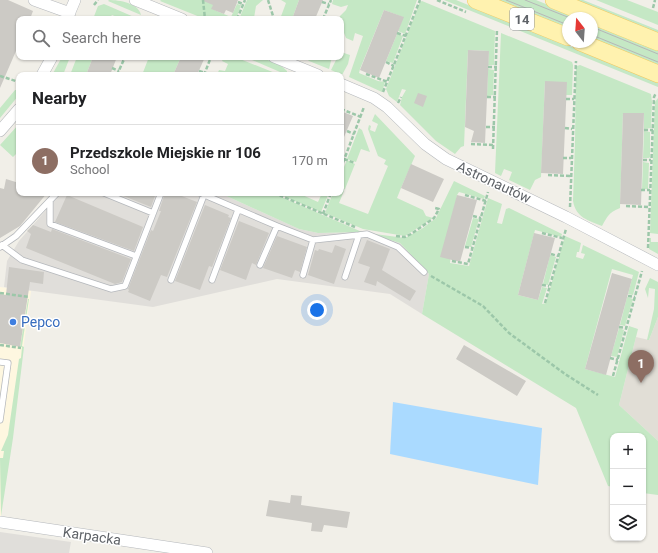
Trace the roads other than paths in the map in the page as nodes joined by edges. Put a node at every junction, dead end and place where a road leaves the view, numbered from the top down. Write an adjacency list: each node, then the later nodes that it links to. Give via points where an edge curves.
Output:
1 (34, 0): 6 (street)
2 (75, 0): 6 (street)
3 (135, 0): 7 (street)
4 (476, 0): 8 (main road, 14)
5 (554, 0): 9 (main road)
6 (68, 16)
7 (175, 16)
8 (562, 35)
9 (658, 42)
10 (595, 48): 15 (main road)
11 (50, 60): 13 (street)
12 (281, 60): 14 (street)
13 (44, 72)
14 (311, 72)
15 (658, 74)
16 (344, 85): 32 (street, Astronautów, via 381,102 433,151 446,159)
17 (16, 112): 18 (street)
18 (0, 131)
19 (54, 196): 24 (lane)
20 (111, 196): 26 (lane)
21 (160, 196): 26 (lane)
22 (201, 196): 37 (lane)
23 (206, 196): 25 (lane)
24 (50, 201): 30 (lane, via 16,236); 31 (lane, via 50,224)
25 (238, 210): 27 (lane); 38 (lane)
26 (153, 213): 31 (lane)
27 (277, 226): 29 (lane); 33 (lane)
28 (359, 235): 29 (lane); 34 (lane, via 367,234 398,247); 36 (lane)
29 (314, 240): 35 (lane)
30 (1, 246): 31 (lane, via 22,260 111,289 125,286)
31 (136, 256)
32 (654, 264)
33 (260, 265)
34 (424, 272)
35 (303, 275)
36 (345, 277)
37 (171, 280)
38 (212, 280)
39 (0, 362): 40 (lane, via 8,363)
40 (0, 420)
41 (0, 522): 42 (street, Karpacka)
42 (207, 553)

